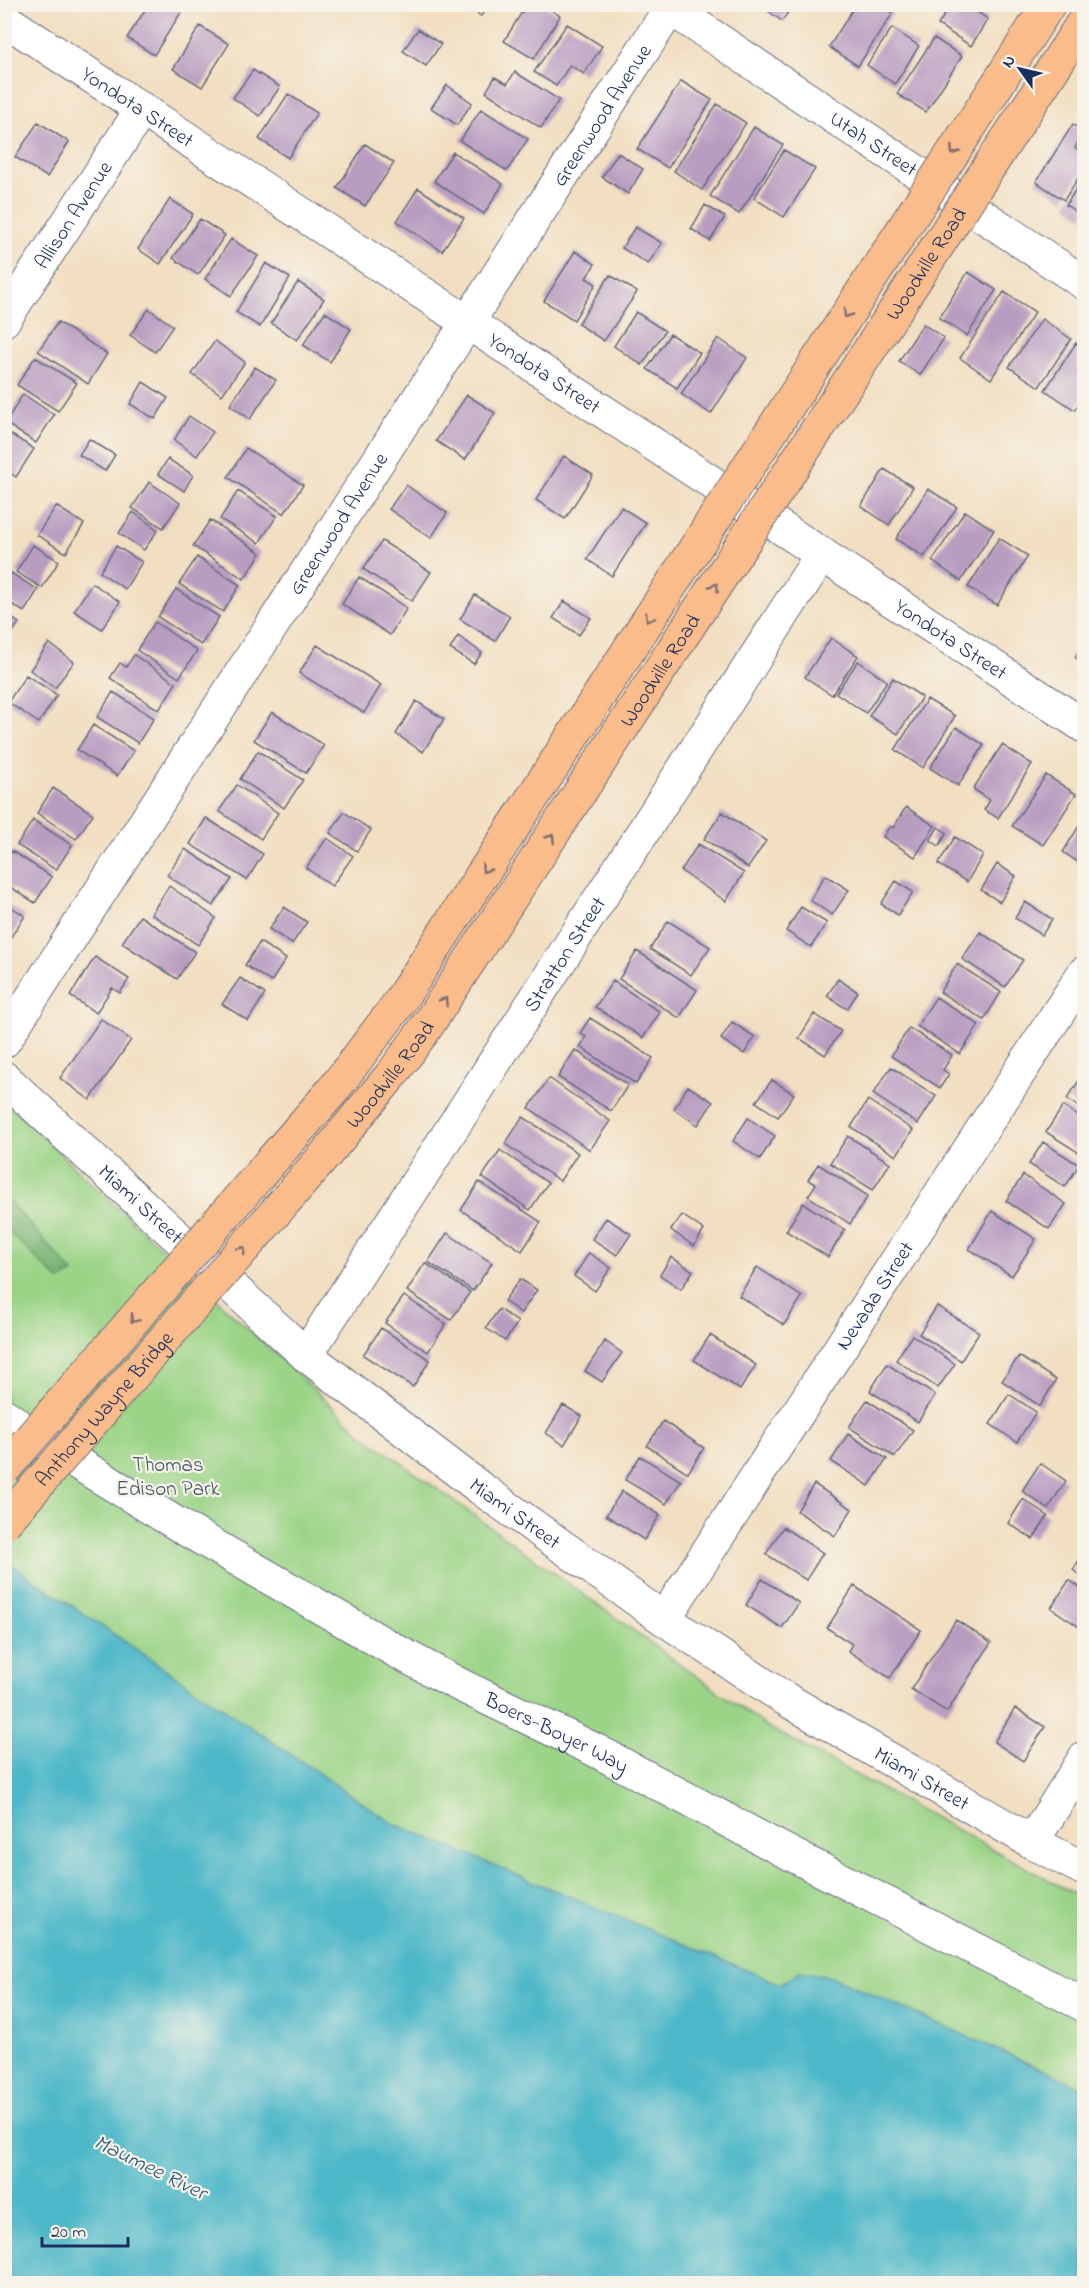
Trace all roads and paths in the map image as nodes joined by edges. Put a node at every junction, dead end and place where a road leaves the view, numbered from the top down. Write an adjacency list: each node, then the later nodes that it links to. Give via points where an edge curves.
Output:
1 (1049, 4): 14 (main road, Woodville Road, one-way to 14, bridge, via 396,1007 333,1090)
2 (669, 6): 6 (street, Utah Street); 8 (street, Greenwood Avenue)
3 (4, 19): 5 (street, Yondota Street)
4 (1084, 21): 15 (main road, Woodville Road, one-way to 4, bridge, via 359,1115 425,1029)
5 (142, 109): 7 (street, Allison Avenue); 8 (street, Yondota Street)
6 (1084, 283)
7 (4, 320)
8 (468, 323): 9 (street, Yondota Street); 12 (street, Greenwood Avenue)
9 (822, 554): 10 (street, Yondota Street); 16 (street, Stratton Street)
10 (1084, 726)
11 (1084, 973): 22 (street, Nevada Street)
12 (4, 1041)
13 (4, 1078): 16 (street, Miami Street)
14 (172, 1275): 20 (main road, Anthony Wayne Bridge, one-way to 20, bridge)
15 (204, 1294): 21 (main road, Anthony Wayne Bridge, bridge)
16 (306, 1355): 22 (street, Miami Street, via 480,1488)
17 (4, 1396): 19 (street, Boers-Boyer Way, via 18,1420)
18 (4, 1415): 19 (street, Boers-Boyer Way)
19 (40, 1440): 26 (street, Boers-Boyer Way, via 408,1658 597,1751)
20 (4, 1469)
21 (4, 1523)
22 (664, 1619): 24 (street, Miami Street, via 784,1698)
23 (1084, 1759): 24 (street)
24 (1032, 1842): 25 (street, Miami Street)
25 (1084, 1869)
26 (1084, 2005)

